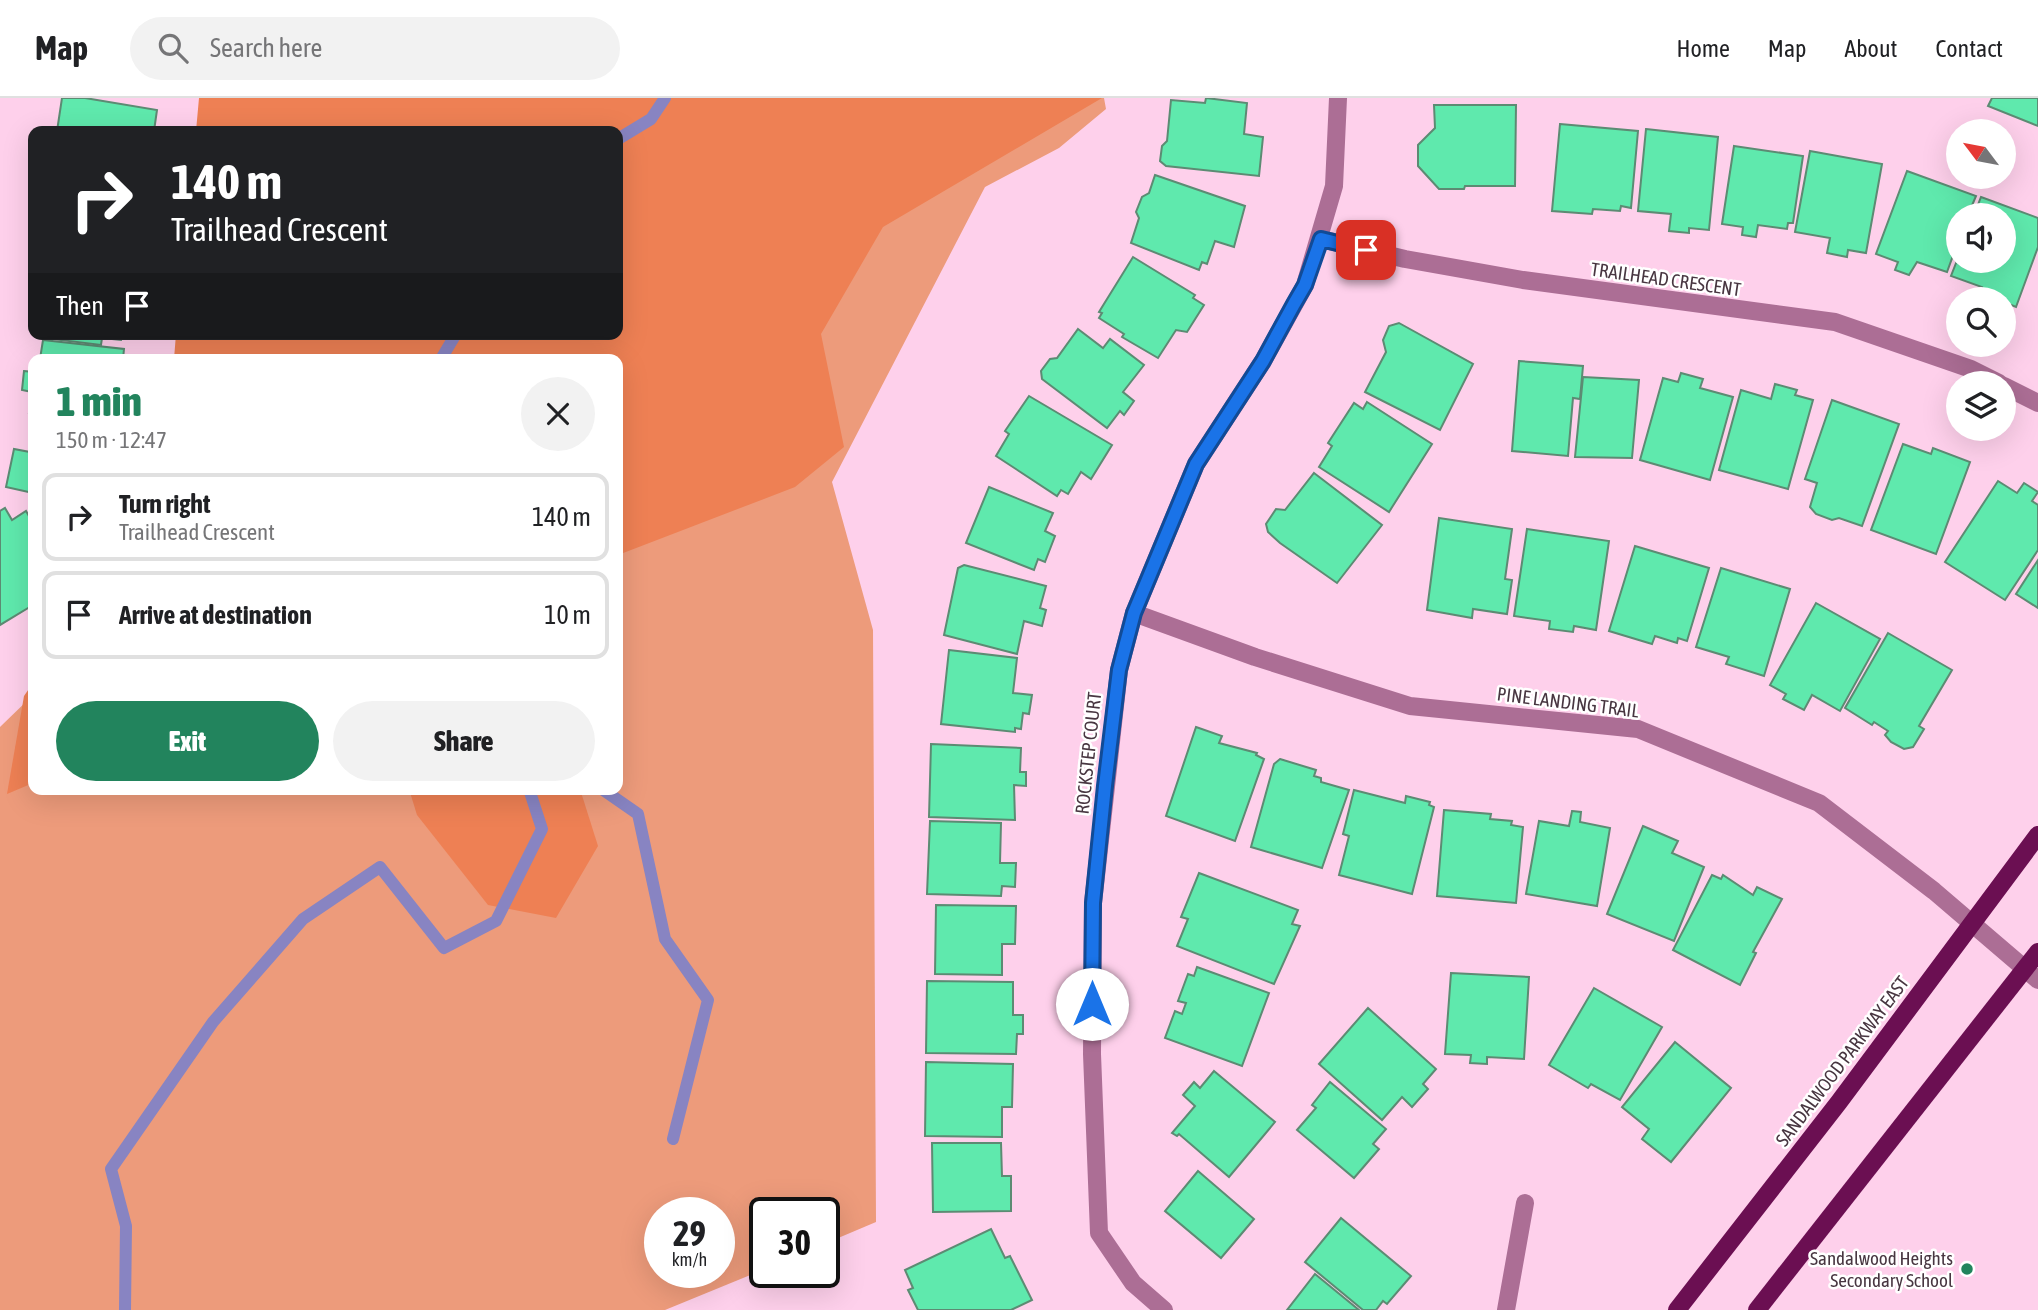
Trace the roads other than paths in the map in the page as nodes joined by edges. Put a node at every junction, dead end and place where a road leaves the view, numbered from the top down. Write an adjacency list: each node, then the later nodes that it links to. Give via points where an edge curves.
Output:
1 (1338, 98): 2 (street, ROCKSTEP COURT, via 1334,186)
2 (1321, 239): 3 (street, TRAILHEAD CRESCENT, via 1523,280 1835,322); 6 (street, ROCKSTEP COURT, via 1305,285 1196,464)
3 (1975, 371)
4 (2016, 392): 5 (street)
5 (2038, 403)
6 (1134, 613): 8 (street, PINE LANDING TRAIL, via 1410,706 1638,729 1819,803); 12 (street, ROCKSTEP COURT, via 1119,670 1093,903 1092,1054 1099,1233 1133,1283)
7 (2038, 835): 8 (main road, SANDALWOOD PARKWAY EAST)
8 (1971, 923): 10 (street, PINE LANDING TRAIL); 14 (main road, SANDALWOOD PARKWAY EAST)
9 (2038, 952): 10 (main road)
10 (2031, 974): 15 (main road)
11 (1525, 1203): 13 (street)
12 (1164, 1310)
13 (1506, 1310)
14 (1677, 1310)
15 (1757, 1310)

